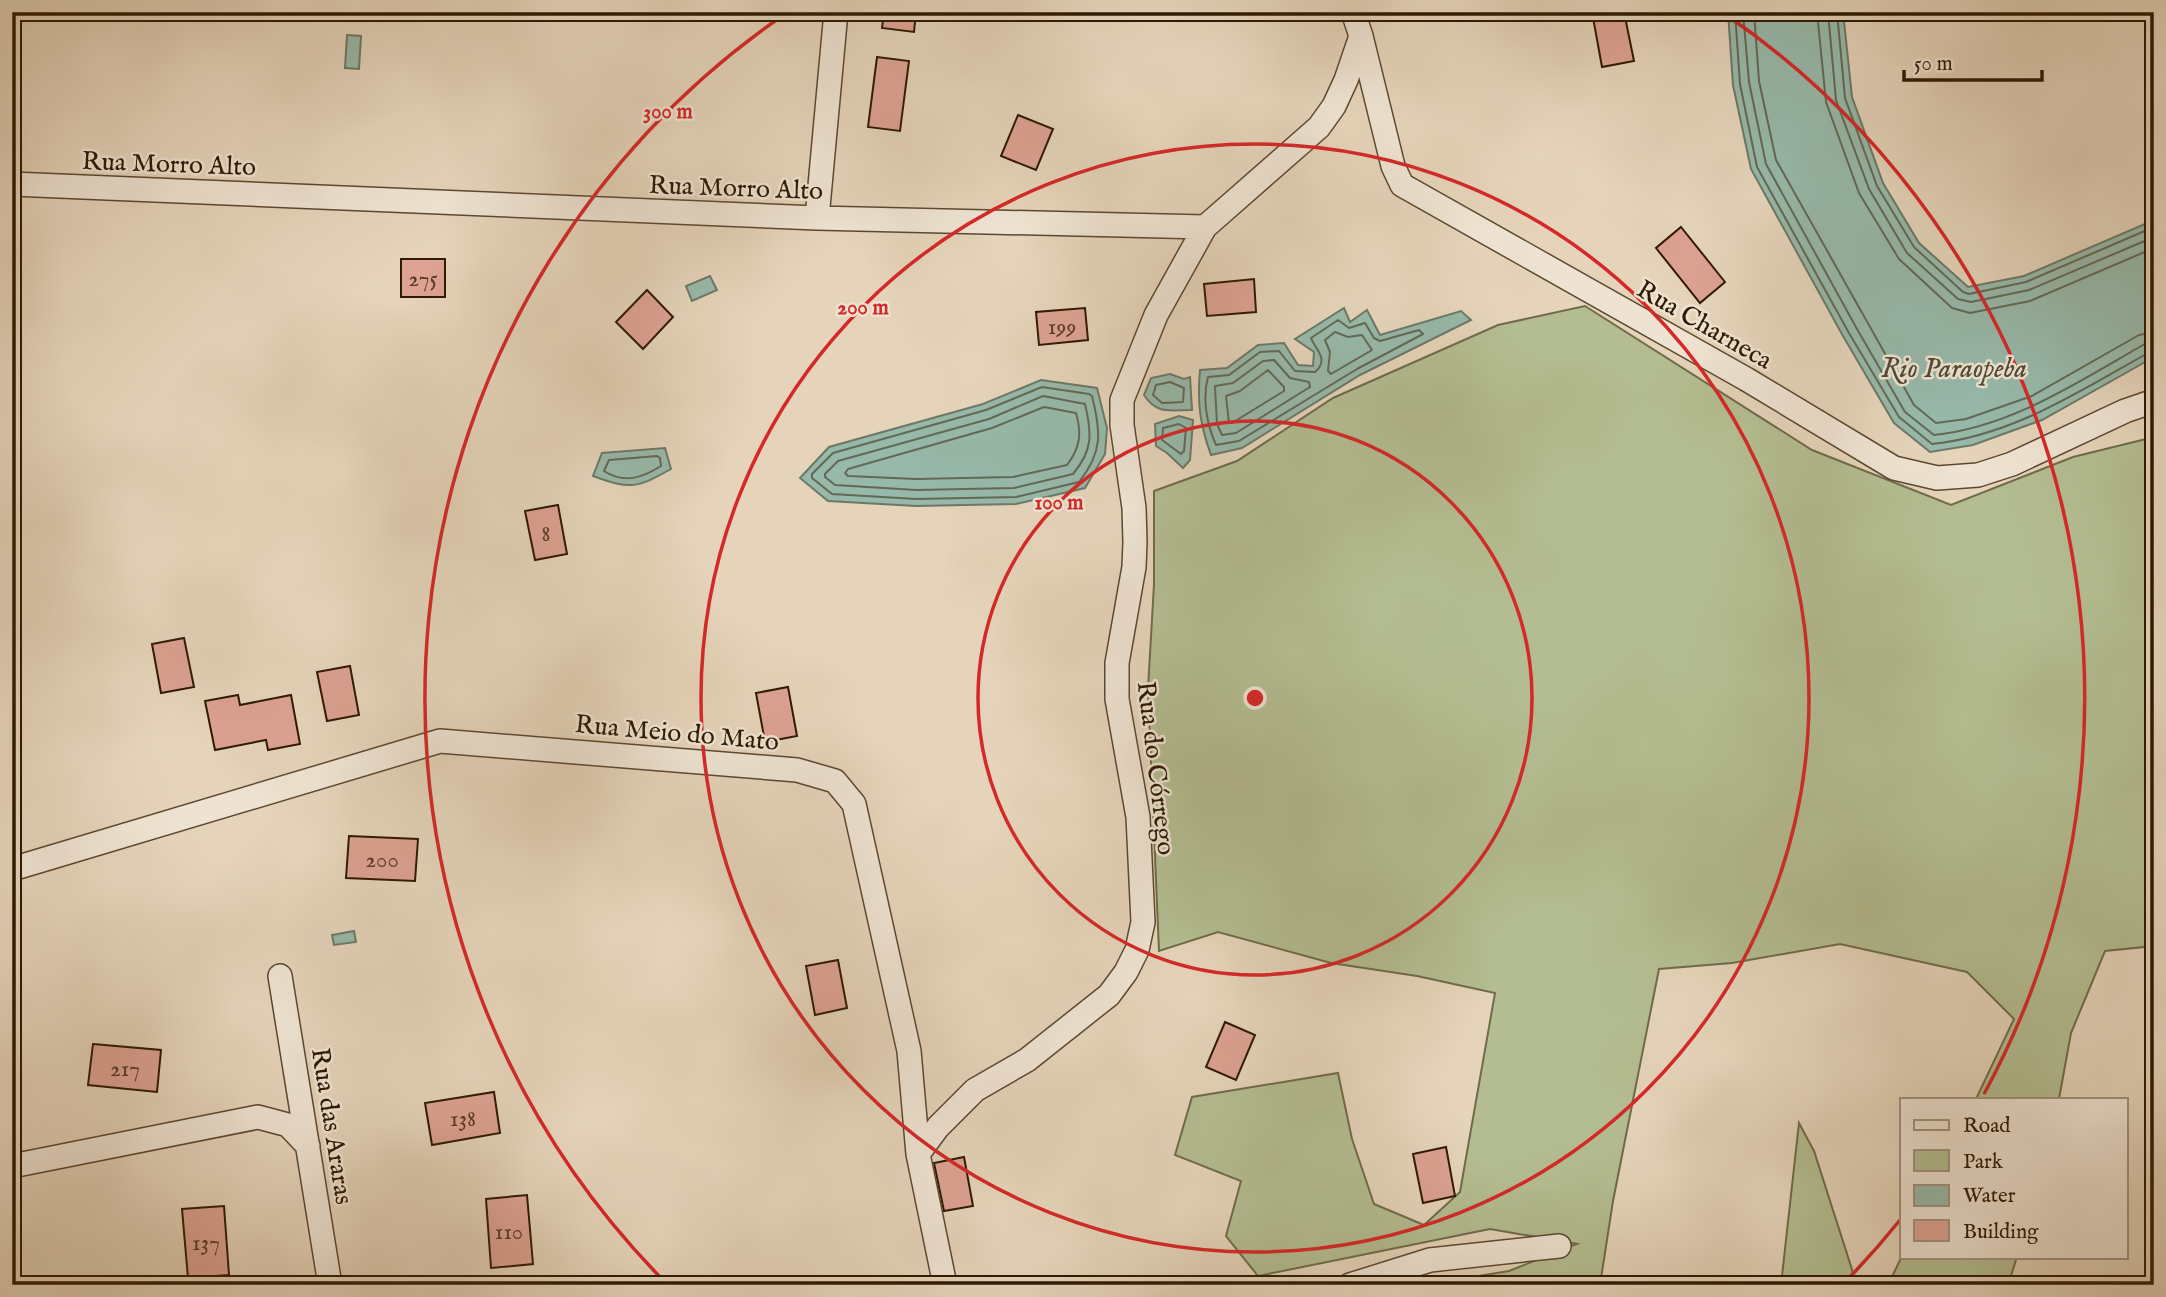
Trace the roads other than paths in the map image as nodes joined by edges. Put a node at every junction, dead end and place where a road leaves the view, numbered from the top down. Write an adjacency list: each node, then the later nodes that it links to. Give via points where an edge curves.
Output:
1 (836, 12): 5 (street)
2 (1353, 12): 3 (street, Rua Charneca)
3 (1362, 36): 6 (street, via 1334,106 1319,127); 7 (street, Rua Charneca, via 1393,166 1402,185 1894,468 1937,478 1978,475)
4 (12, 184): 5 (street, Rua Morro Alto)
5 (817, 218): 6 (street, Rua Morro Alto)
6 (1205, 226): 11 (street, Rua do Córrego, via 1156,315 1122,400 1135,542 1117,663 1117,699 1138,817 1143,922 1137,950 1109,995 1027,1060 975,1090)
7 (2154, 401)
8 (12, 869): 11 (street, Rua Meio do Mato, via 440,741 797,770 835,781 853,804 906,1038)
9 (280, 976): 10 (street, Rua das Araras)
10 (308, 1146): 12 (street, via 288,1125 258,1117); 14 (street, Rua das Araras)
11 (918, 1154): 15 (street, Rua Meio do Mato)
12 (12, 1166)
13 (1559, 1246): 16 (street, via 1430,1260)
14 (330, 1285)
15 (945, 1285)
16 (1350, 1285)

